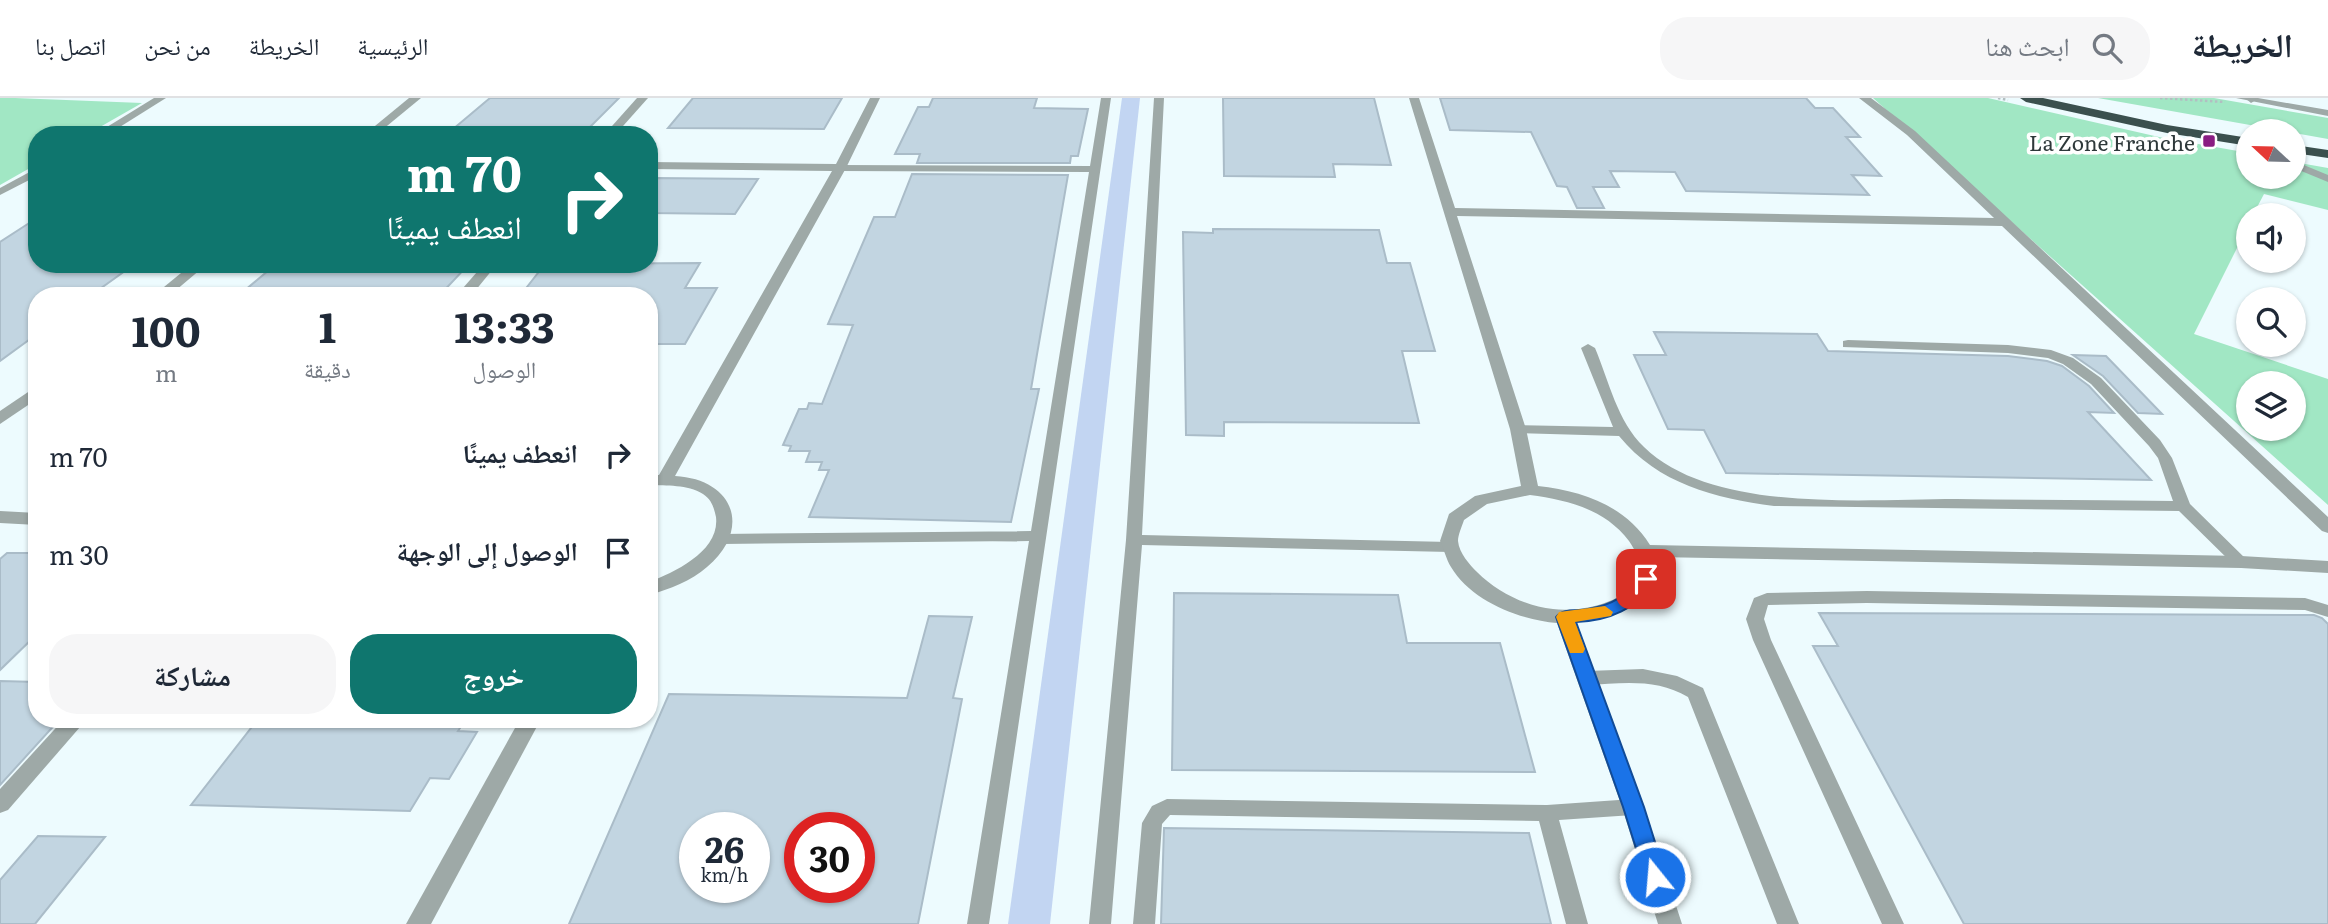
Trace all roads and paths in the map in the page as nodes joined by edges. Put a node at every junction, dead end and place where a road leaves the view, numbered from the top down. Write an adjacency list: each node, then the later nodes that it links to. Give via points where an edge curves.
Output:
1 (162, 98): 14 (lane)
2 (416, 98): 15 (street)
3 (643, 98): 16 (street)
4 (875, 98): 24 (street)
5 (1106, 98): 25 (lane)
6 (1159, 98): 51 (lane)
7 (1414, 98): 30 (street)
8 (1864, 98): 31 (street, via 1911,132)
9 (2026, 98): 18 (highway)
10 (2063, 98): 17 (highway)
11 (2160, 98): 12 (path)
12 (2247, 99): 13 (lane)
13 (2328, 113)
14 (114, 126)
15 (380, 126)
16 (617, 126)
17 (2236, 132)
18 (2236, 140)
19 (2306, 143): 20 (highway)
20 (2328, 146)
21 (2306, 151): 22 (highway)
22 (2328, 154)
23 (658, 165): 24 (street)
24 (840, 168): 25 (lane); 42 (street)
25 (1094, 169): 49 (lane)
26 (2306, 169): 28 (lane)
27 (28, 176): 29 (lane)
28 (2328, 178)
29 (0, 192)
30 (1449, 212): 31 (street); 40 (street)
31 (2006, 222): 48 (street)
32 (189, 273): 34 (street)
33 (483, 273): 35 (street)
34 (172, 287)
35 (471, 287)
36 (1848, 344): 45 (lane, via 2008,349 2051,354 2068,361 2096,381 2155,443)
37 (1588, 348): 41 (lane)
38 (28, 398): 39 (street)
39 (0, 419)
40 (1518, 429): 41 (lane); 44 (street)
41 (1623, 432): 45 (lane, via 1643,456 1681,477 1758,501)
42 (658, 478)
43 (658, 480): 50 (street, via 710,491 723,504 727,520)
44 (1530, 489): 52 (street, via 1502,491 1460,511 1450,528); 53 (street, via 1578,498 1601,508 1620,520)
45 (2183, 506): 54 (lane)
46 (0, 517): 47 (street)
47 (28, 519)
48 (2328, 527)
49 (1037, 536): 50 (lane); 66 (lane)
50 (722, 539): 56 (street, via 687,573)
51 (1134, 540): 52 (lane); 67 (lane)
52 (1450, 547): 58 (street, via 1458,567 1476,586 1532,612)
53 (1644, 551): 54 (street); 58 (street, via 1646,579 1626,603 1588,616)
54 (2241, 562): 55 (street)
55 (2328, 567)
56 (658, 585)
57 (2328, 611): 72 (lane, via 2305,604 1867,597 1760,602 1755,619 1762,640)
58 (1565, 617): 59 (street)
59 (1587, 678): 63 (street); 71 (lane, via 1662,676 1696,692)
60 (69, 728): 62 (street)
61 (526, 728): 65 (street)
62 (0, 804)
63 (1633, 807): 64 (lane); 70 (street)
64 (1548, 813): 68 (lane, via 1167,807 1152,823); 69 (lane)
65 (418, 924)
66 (978, 924)
67 (1100, 924)
68 (1144, 924)
69 (1577, 924)
70 (1670, 924)
71 (1788, 924)
72 (1893, 924)

